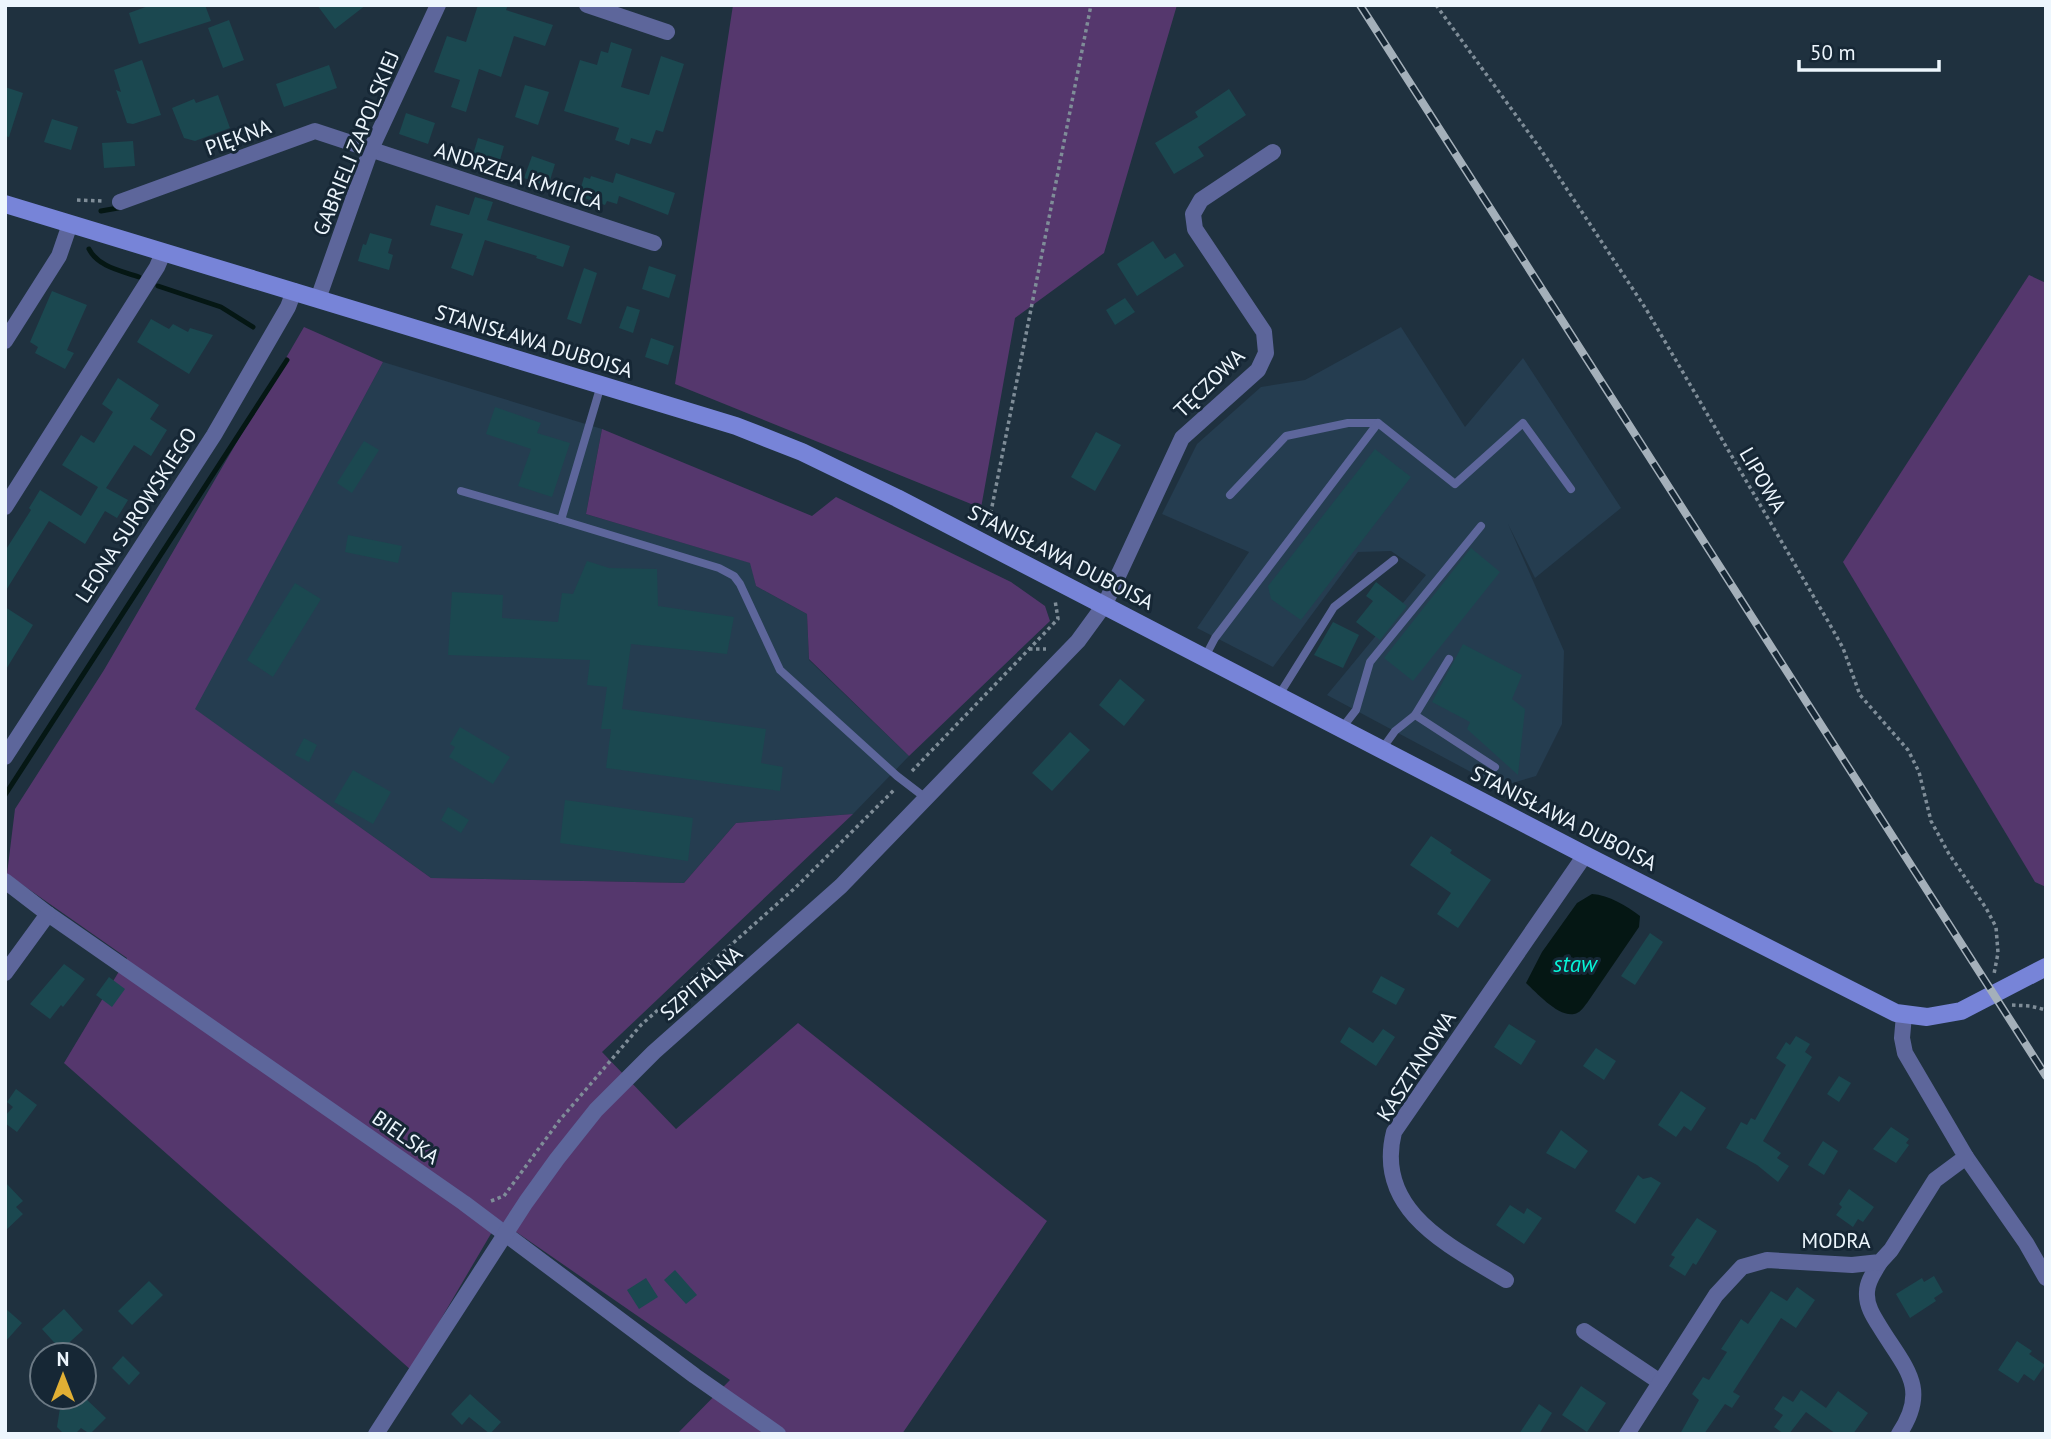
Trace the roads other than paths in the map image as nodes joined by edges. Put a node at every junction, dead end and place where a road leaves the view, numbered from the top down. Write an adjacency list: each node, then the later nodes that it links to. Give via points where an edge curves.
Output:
1 (438, 5): 4 (street, GABRIELI ZAPOLSKIEJ)
2 (587, 5): 3 (street)
3 (667, 32)
4 (371, 149): 6 (street, PIĘKNA, via 315,131); 9 (street, ANDRZEJA KMICICA); 12 (street, GABRIELI ZAPOLSKIEJ)
5 (1273, 152): 23 (street, TĘCZOWA, via 1201,200 1193,214 1195,229 1264,332 1266,353 1258,370 1182,438)
6 (120, 202)
7 (5, 204): 8 (street, STANISŁAWA DUBOISA)
8 (70, 224): 10 (street, STANISŁAWA DUBOISA); 13 (street, via 59,256)
9 (654, 243)
10 (163, 253): 11 (street, STANISŁAWA DUBOISA); 19 (street, via 158,268)
11 (293, 291): 12 (street, STANISŁAWA DUBOISA); 30 (street, LEONA SUROWSKIEGO, via 214,435)
12 (318, 299): 14 (street, STANISŁAWA DUBOISA)
13 (5, 341)
14 (601, 386): 20 (lane); 23 (street, STANISŁAWA DUBOISA, via 736,426 802,452)
15 (1378, 424): 16 (lane, via 1455,484 1523,424); 18 (lane, via 1348,423 1286,436); 24 (lane)
16 (1571, 489)
17 (461, 491): 20 (lane)
18 (1230, 495)
19 (5, 507)
20 (561, 520): 32 (lane, via 734,576 780,670)
21 (1481, 526): 28 (lane, via 1370,662 1356,710)
22 (1394, 560): 26 (lane, via 1334,607)
23 (1105, 604): 24 (street, STANISŁAWA DUBOISA); 32 (street, SZPITALNA, via 1078,641)
24 (1205, 657): 26 (street, STANISŁAWA DUBOISA)
25 (1448, 659): 27 (lane)
26 (1279, 695): 28 (street, STANISŁAWA DUBOISA)
27 (1416, 715): 29 (lane, via 1395,731); 31 (lane)
28 (1342, 728): 29 (street, STANISŁAWA DUBOISA)
29 (1382, 749): 33 (street, STANISŁAWA DUBOISA)
30 (5, 757)
31 (1495, 768)
32 (927, 799): 40 (street, SZPITALNA, via 841,886 625,1080 556,1159)
33 (1585, 855): 38 (street, STANISŁAWA DUBOISA); 43 (street, KASZTANOWA, via 1394,1132 1389,1152 1390,1168 1407,1209 1436,1238)
34 (5, 881): 35 (street, BIELSKA)
35 (48, 914): 37 (street); 40 (street, BIELSKA)
36 (2046, 967): 38 (street, STANISŁAWA DUBOISA, via 1978,1004 1944,1016)
37 (5, 973)
38 (1904, 1015): 39 (street, via 1905,1053)
39 (1966, 1157): 41 (street, MODRA, via 1935,1180); 42 (street)
40 (506, 1234): 46 (street, SZPITALNA); 47 (street, BIELSKA)
41 (1880, 1262): 45 (street, MODRA, via 1767,1260 1742,1267 1716,1295); 49 (street, via 1868,1287 1868,1304 1907,1372 1915,1398 1911,1417)
42 (2046, 1278)
43 (1506, 1280)
44 (1584, 1331): 45 (street)
45 (1660, 1382): 48 (street, MODRA)
46 (376, 1434)
47 (778, 1434)
48 (1627, 1434)
49 (1899, 1434)

